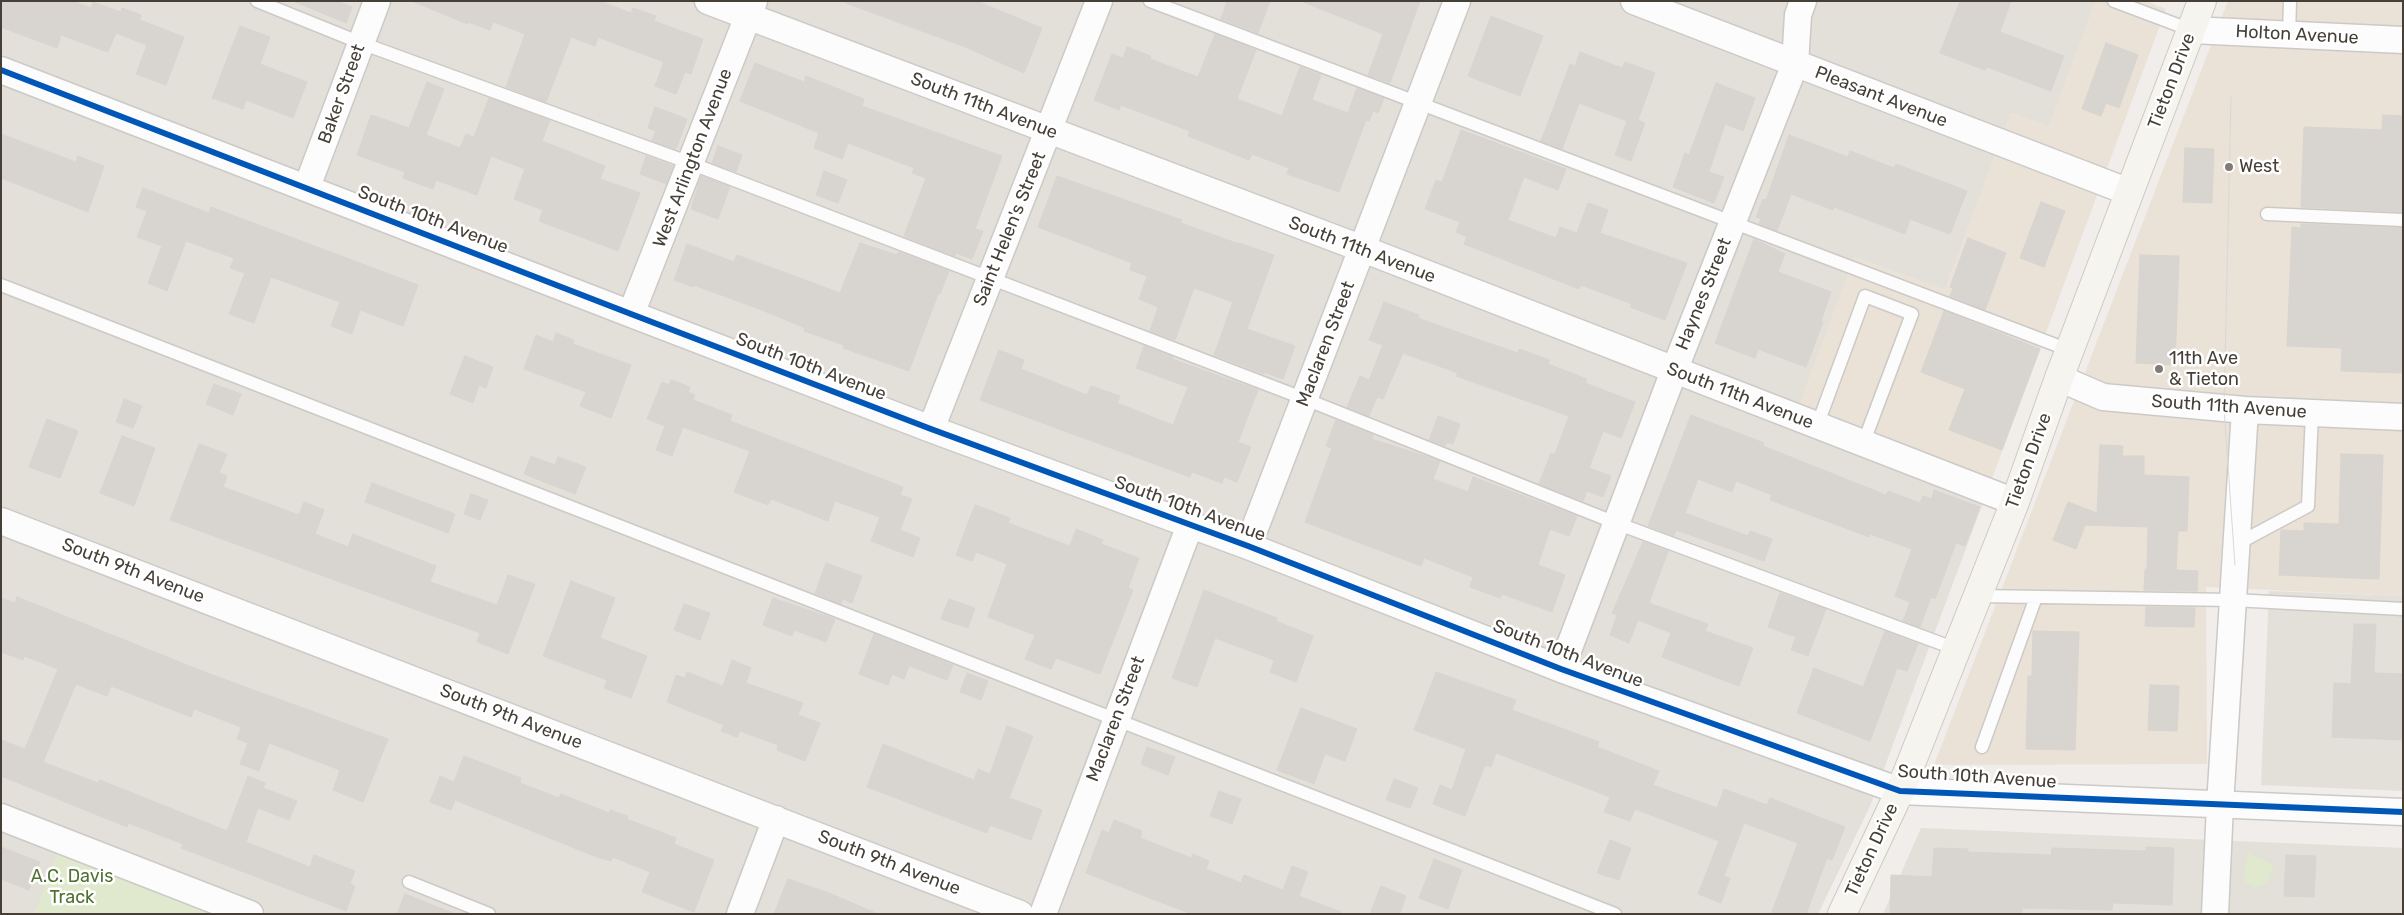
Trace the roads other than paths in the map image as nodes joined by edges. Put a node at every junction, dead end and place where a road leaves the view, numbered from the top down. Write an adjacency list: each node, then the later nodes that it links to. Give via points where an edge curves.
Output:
1 (257, 1): 16 (lane)
2 (377, 1): 16 (street, Baker Street)
3 (708, 1): 12 (street, South 11th Avenue)
4 (1099, 1): 20 (street, Saint Helen's Street)
5 (1150, 1): 19 (lane)
6 (1456, 1): 19 (street, Maclaren Street)
7 (1634, 1): 17 (street, Pleasant Avenue)
8 (1803, 1): 17 (street, Haynes Street, via 1798,15)
9 (2114, 1): 13 (lane)
10 (2202, 1): 13 (main road, Tieton Drive)
11 (2290, 1): 14 (lane)
12 (751, 9): 20 (street, South 11th Avenue); 21 (street, West Arlington Avenue)
13 (2191, 30): 14 (street, Holton Avenue); 23 (main road, Tieton Drive)
14 (2289, 34): 15 (street, Holton Avenue)
15 (2403, 40)
16 (361, 43): 21 (lane); 22 (street, Baker Street)
17 (1795, 64): 23 (street, Pleasant Avenue); 26 (street, Haynes Street)
18 (1, 70): 22 (street, South 10th Avenue)
19 (1419, 102): 26 (lane); 27 (street, Maclaren Street)
20 (1049, 131): 27 (street, South 11th Avenue); 28 (street, Saint Helen's Street)
21 (690, 163): 28 (lane); 30 (street, West Arlington Avenue)
22 (307, 187): 30 (street, South 10th Avenue)
23 (2129, 192): 31 (main road, Tieton Drive)
24 (2267, 214): 25 (lane)
25 (2403, 220)
26 (1733, 222): 31 (lane); 32 (street, Haynes Street)
27 (1363, 250): 32 (street, South 11th Avenue); 34 (street, Maclaren Street)
28 (990, 280): 34 (lane); 39 (street, Saint Helen's Street)
29 (1, 285): 53 (lane)
30 (631, 314): 39 (street, South 10th Avenue)
31 (2069, 350): 33 (main road, Tieton Drive)
32 (1674, 371): 38 (street, South 11th Avenue); 43 (street, Haynes Street)
33 (2059, 378): 35 (street, South 11th Avenue, via 2103,397); 41 (main road, Tieton Drive)
34 (1305, 399): 43 (lane); 45 (street, Maclaren Street)
35 (2245, 410): 36 (street, South 11th Avenue); 46 (street)
36 (2312, 413): 37 (street, South 11th Avenue); 46 (lane, via 2308,506)
37 (2403, 417)
38 (1817, 426): 40 (street, South 11th Avenue); 40 (lane, via 1865,296 1912,314)
39 (931, 429): 44 (street, South 10th Avenue)
40 (1863, 444): 41 (street, South 11th Avenue)
41 (2015, 502): 47 (main road, Tieton Drive)
42 (1, 521): 59 (street, South 9th Avenue)
43 (1616, 523): 51 (lane); 52 (street, Haynes Street)
44 (1190, 525): 45 (street, South 10th Avenue); 53 (street, Maclaren Street)
45 (1248, 546): 52 (street, South 10th Avenue)
46 (2236, 555): 49 (street)
47 (1977, 596): 48 (lane); 51 (main road, Tieton Drive)
48 (2036, 597): 49 (lane); 54 (lane)
49 (2233, 600): 50 (lane); 56 (street)
50 (2403, 609)
51 (1956, 649): 55 (main road, Tieton Drive)
52 (1561, 669): 55 (street, South 10th Avenue)
53 (1116, 720): 65 (street, Maclaren Street); 66 (lane)
54 (1982, 747)
55 (1900, 791): 56 (street, South 10th Avenue); 67 (main road, Tieton Drive)
56 (2220, 805): 57 (street, South 10th Avenue); 68 (street)
57 (2403, 812)
58 (1, 817): 61 (street)
59 (776, 819): 63 (street); 64 (street, South 9th Avenue)
60 (409, 882): 62 (lane)
61 (250, 914)
62 (489, 914)
63 (740, 914)
64 (1020, 914)
65 (1043, 914)
66 (1615, 914)
67 (1842, 914)
68 (2215, 914)

